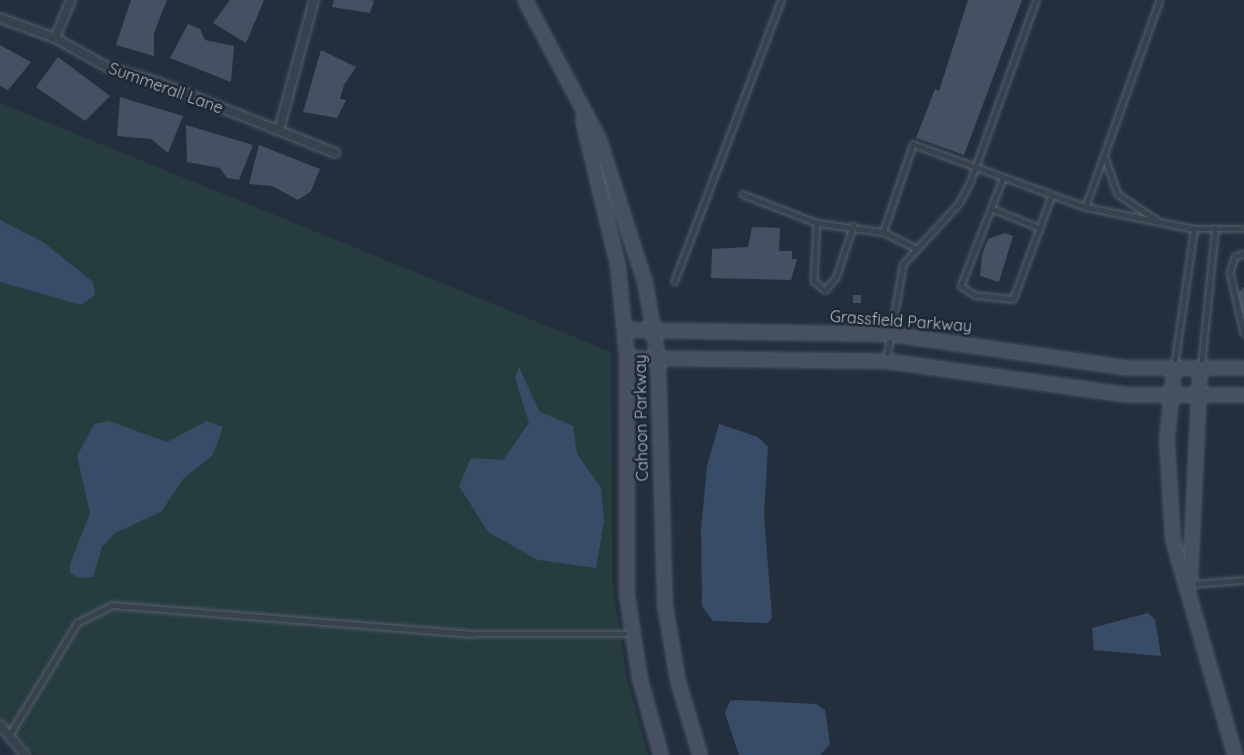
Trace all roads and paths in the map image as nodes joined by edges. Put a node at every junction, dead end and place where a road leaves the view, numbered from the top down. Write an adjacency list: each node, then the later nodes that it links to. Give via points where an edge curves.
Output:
1 (71, 0): 8 (street)
2 (314, 0): 10 (street)
3 (525, 0): 9 (street, Cahoon Parkway)
4 (781, 0): 29 (lane)
5 (1036, 0): 13 (lane)
6 (1160, 0): 12 (lane)
7 (0, 18): 8 (street, Summerall Lane)
8 (56, 38): 10 (street, Summerall Lane, via 106,67)
9 (573, 90): 30 (street, Cahoon Parkway, via 621,197); 31 (street, Cahoon Parkway, via 610,221)
10 (279, 130): 11 (street, Summerall Lane)
11 (335, 153)
12 (1105, 155): 17 (lane); 20 (lane, via 1118,194)
13 (974, 169): 14 (lane); 26 (lane, via 913,144); 27 (lane, via 959,203)
14 (1003, 180): 16 (lane); 18 (lane)
15 (742, 194): 19 (lane)
16 (1051, 197): 17 (lane); 22 (lane)
17 (1086, 207): 20 (lane)
18 (991, 208): 22 (lane); 22 (lane, via 961,286 975,295 1013,299)
19 (817, 223): 21 (lane); 21 (lane, via 814,281 825,290 836,277)
20 (1162, 223): 23 (lane)
21 (853, 226): 26 (lane)
22 (1040, 228)
23 (1194, 229): 25 (lane); 38 (lane)
24 (1244, 229): 25 (lane)
25 (1215, 230): 39 (lane)
26 (883, 232): 27 (lane)
27 (914, 248): 33 (lane, via 894,293)
28 (1244, 254): 32 (lane, via 1235,257 1230,272)
29 (674, 282)
30 (654, 329): 31 (street, Grassfield Parkway); 33 (street, Grassfield Parkway); 34 (street, Cahoon Parkway)
31 (625, 330): 35 (street, Cahoon Parkway)
32 (1244, 333)
33 (889, 334): 36 (lane); 38 (street, Grassfield Parkway)
34 (658, 357): 35 (street); 36 (street); 50 (street, Cahoon Parkway, via 663,585 676,672)
35 (627, 358): 45 (street, Cahoon Parkway, via 623,538)
36 (886, 361): 41 (street)
37 (1244, 368): 39 (street, Grassfield Parkway)
38 (1174, 370): 39 (street, Grassfield Parkway); 41 (street)
39 (1200, 371): 42 (street)
40 (1244, 395): 42 (street)
41 (1170, 397): 42 (street); 44 (street, via 1171,521)
42 (1197, 397): 44 (street, via 1197,538)
43 (1244, 580): 44 (lane)
44 (1190, 584): 51 (street, via 1215,699)
45 (632, 634): 47 (lane, via 461,633 112,606 77,623); 49 (street, Cahoon Parkway)
46 (0, 725): 47 (street)
47 (10, 734): 48 (street)
48 (25, 755)
49 (661, 755)
50 (700, 755)
51 (1235, 755)

